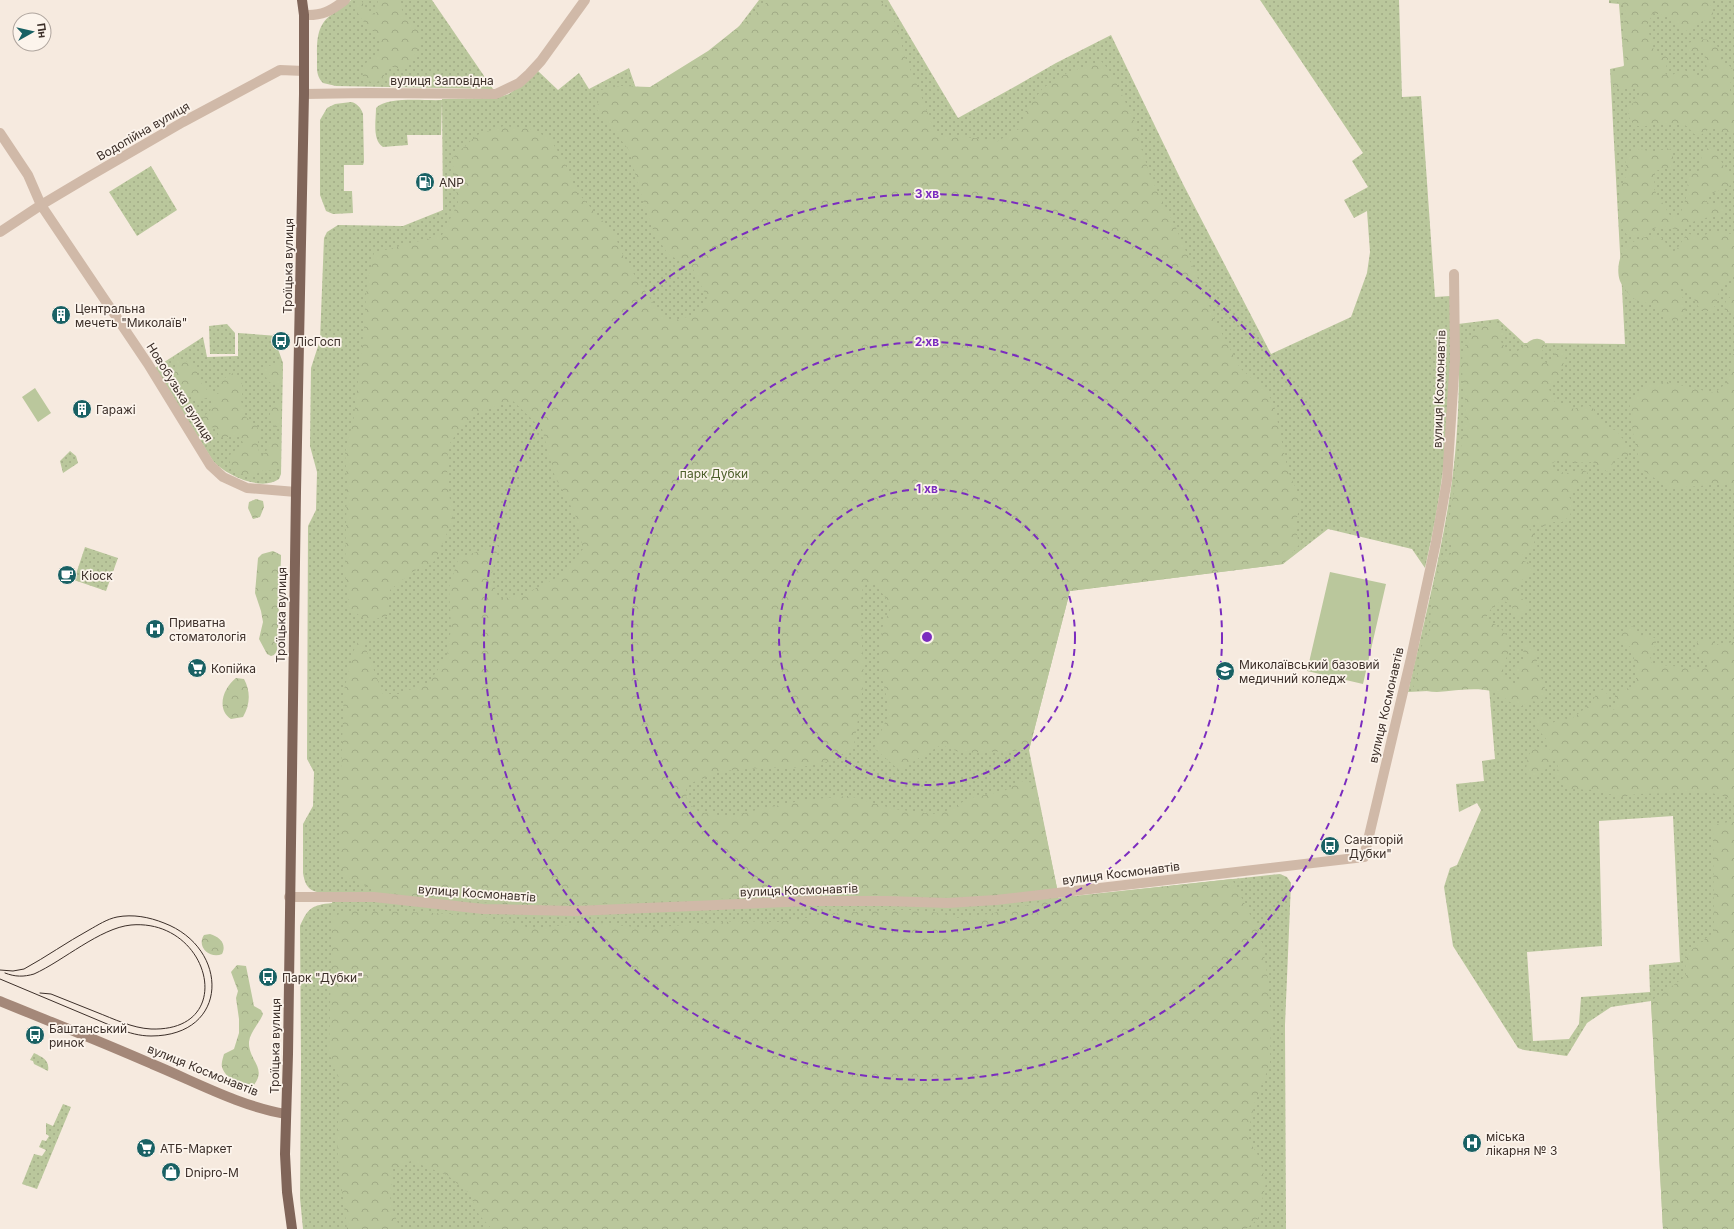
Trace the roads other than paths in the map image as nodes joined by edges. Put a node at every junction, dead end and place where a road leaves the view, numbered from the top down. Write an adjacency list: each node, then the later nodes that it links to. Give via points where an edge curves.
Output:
1 (302, 0): 4 (main road, Троїцька вулиця)
2 (345, 0): 4 (street, via 318,16)
3 (585, 0): 6 (street, вулиця Заповідна, via 529,74 519,83 496,94)
4 (304, 16): 5 (main road, Троїцька вулиця)
5 (304, 71): 6 (main road, Троїцька вулиця); 8 (street, Водопійна вулиця, via 280,70 183,122)
6 (304, 94): 11 (main road, Троїцька вулиця)
7 (0, 133): 8 (street, Новобузька вулиця, via 28,175)
8 (41, 204): 9 (street, Водопійна вулиця); 11 (street, Новобузька вулиця, via 148,364 210,465 223,477 247,488)
9 (0, 232)
10 (1454, 274): 12 (street, вулиця Космонавтів, via 1455,359 1447,480 1411,658 1364,857 1004,900 948,903 812,901 523,911 374,897)
11 (296, 492): 12 (main road, Троїцька вулиця)
12 (289, 897): 14 (main road, Троїцька вулиця)
13 (0, 1001): 14 (main road, вулиця Космонавтів, via 236,1100)
14 (286, 1114): 15 (main road, Троїцька вулиця, via 285,1154)
15 (292, 1229)

